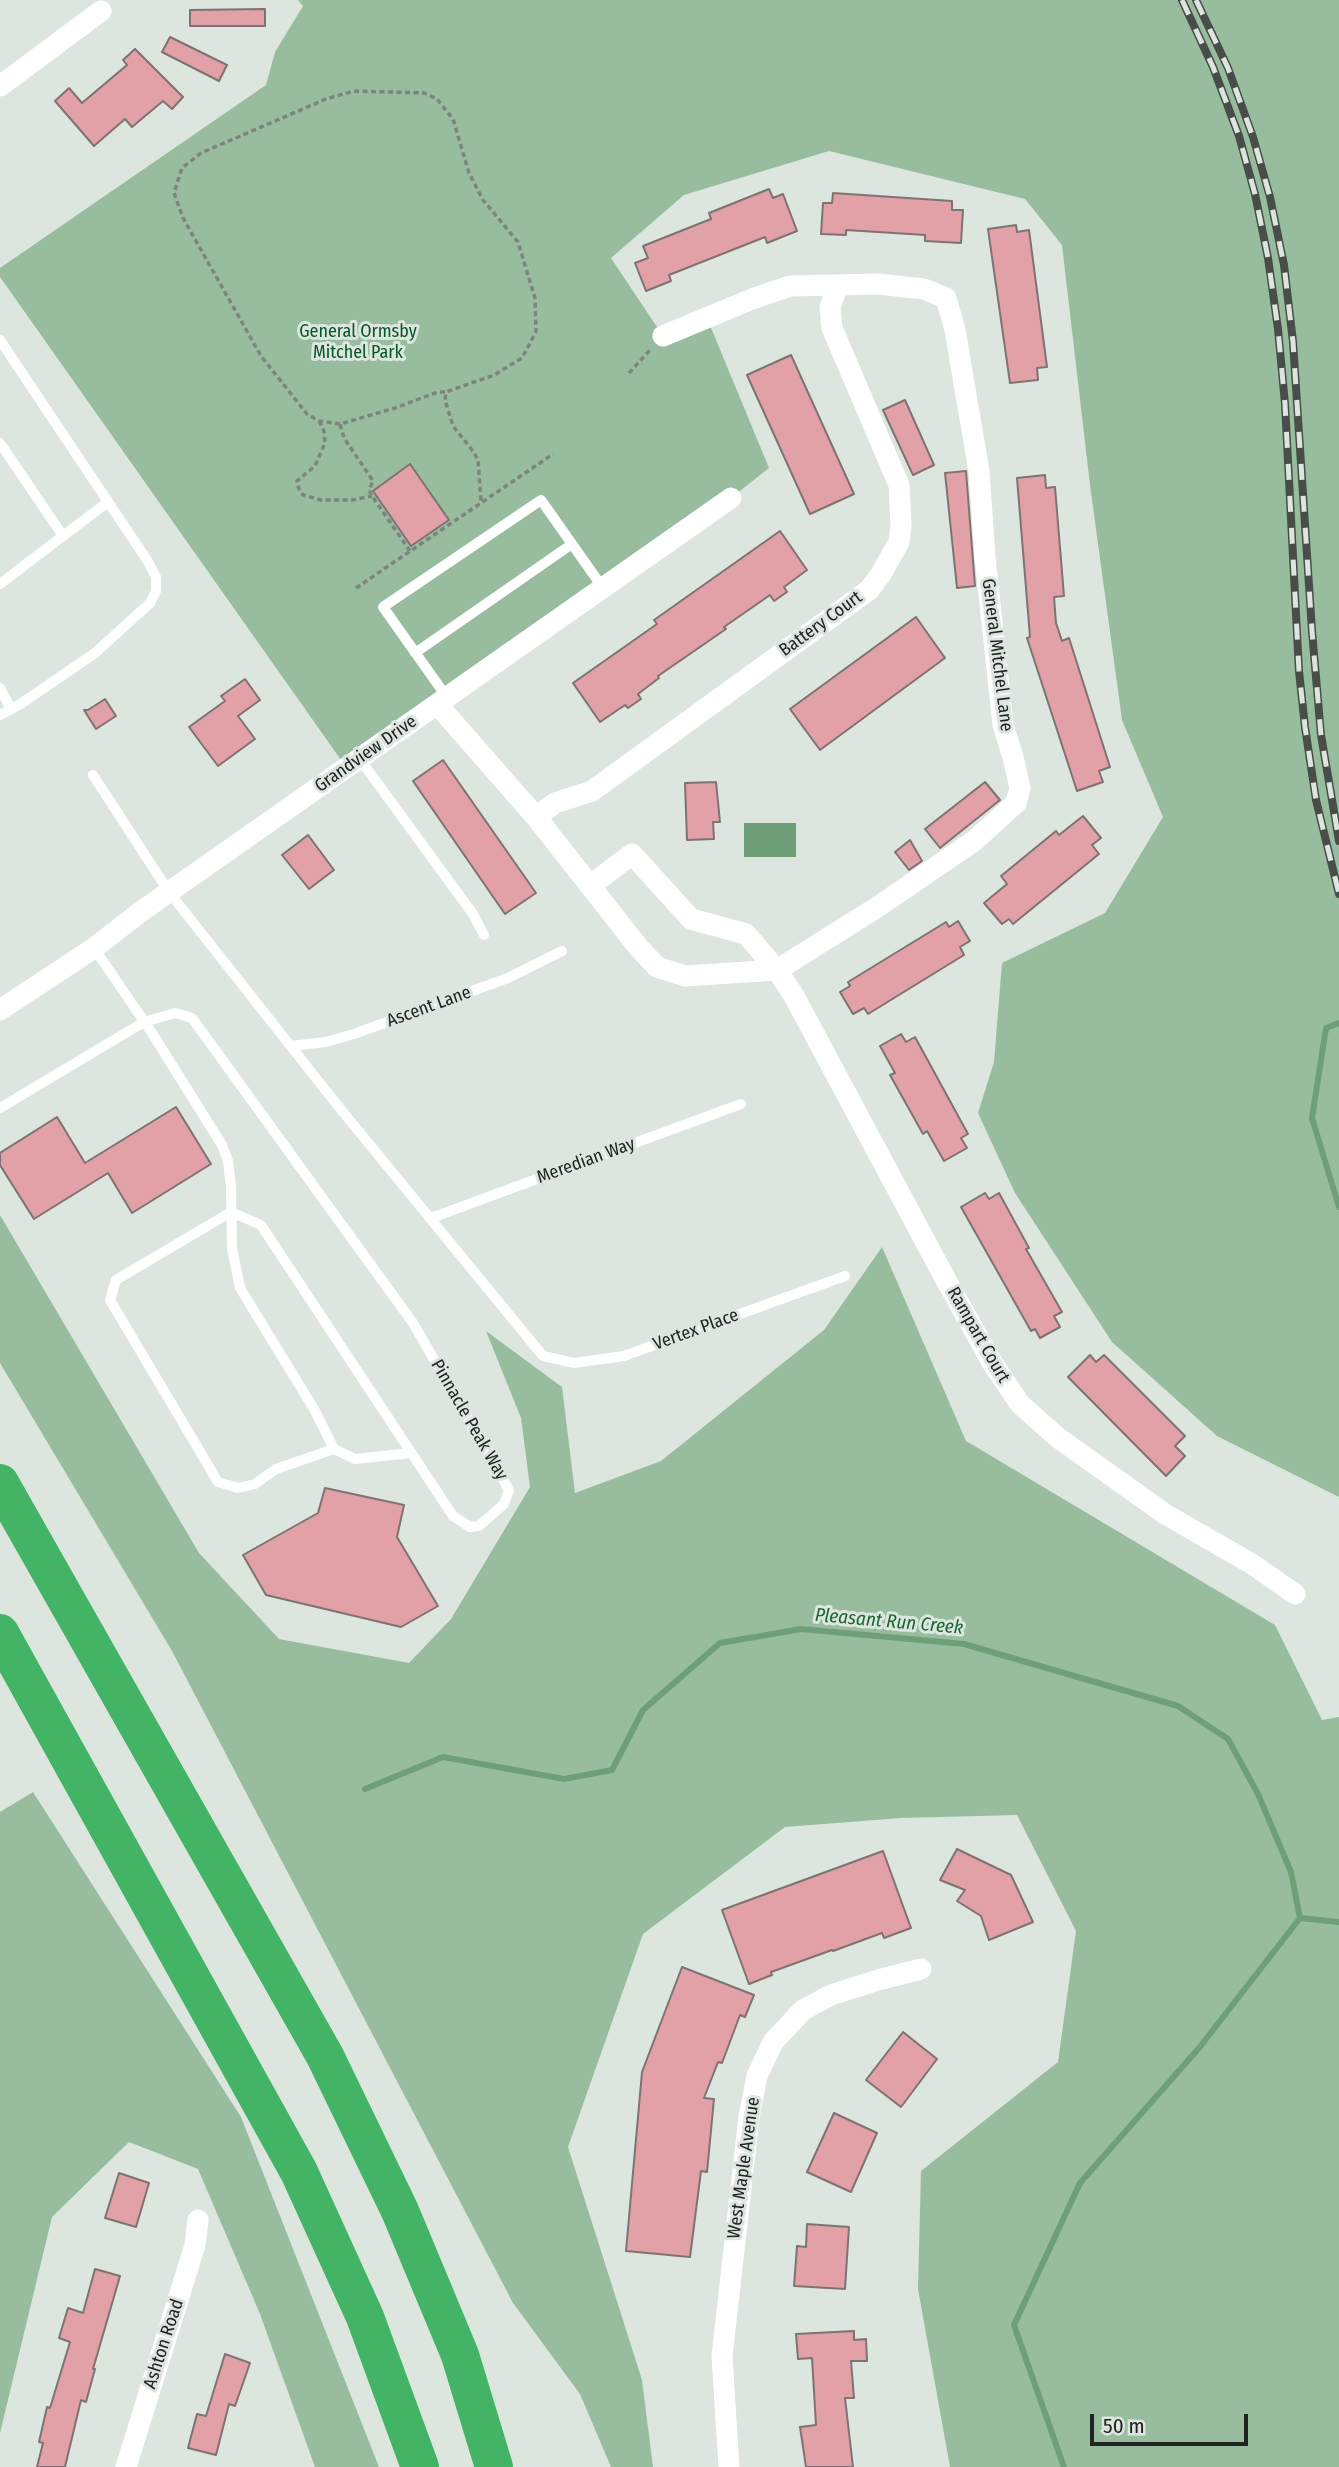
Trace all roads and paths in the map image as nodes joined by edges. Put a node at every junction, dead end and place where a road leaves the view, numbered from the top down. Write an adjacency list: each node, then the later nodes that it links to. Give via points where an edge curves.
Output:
1 (101, 11): 2 (street)
2 (0, 86)
3 (838, 285): 4 (street, General Mitchel Lane, via 790,286); 29 (street, Battery Court, via 830,307 832,328 899,485 898,542 881,574 869,590 592,792 555,803); 35 (street, General Mitchel Lane, via 924,289 946,298 979,471 1003,724 1020,788 1016,803 974,841)
4 (663, 336): 6 (path)
5 (0, 340): 15 (lane)
6 (629, 373)
7 (446, 392): 8 (path, via 494,375 522,359 536,331 535,298 518,242 483,200 469,173 453,118 437,99 424,93 354,91 201,153 182,168 174,193 183,218 261,356 295,402); 9 (path); 14 (path, via 453,426 478,460)
8 (319, 421): 9 (path); 12 (path, via 325,443 314,466 297,481 303,495 321,500)
9 (340, 424): 12 (path, via 344,438 373,481)
10 (0, 443): 16 (lane)
11 (553, 453): 14 (path)
12 (372, 496): 18 (path)
13 (731, 498): 21 (street, Grandview Drive)
14 (481, 501): 18 (path)
15 (108, 502): 16 (lane); 25 (lane, via 147,560 156,577 156,591 150,603 95,653)
16 (64, 536): 19 (lane)
17 (572, 544): 21 (lane); 22 (lane); 22 (lane, via 541,500 383,607)
18 (410, 551): 20 (path)
19 (0, 584)
20 (356, 588)
21 (603, 588): 24 (street, Grandview Drive)
22 (415, 653): 24 (lane)
23 (0, 688): 25 (lane)
24 (441, 700): 27 (street, Grandview Drive); 29 (street, General Mitchel Lane)
25 (11, 709): 26 (lane)
26 (0, 715)
27 (359, 758): 31 (street, Grandview Drive); 32 (lane)
28 (93, 775): 31 (lane)
29 (536, 817): 30 (street, General Mitchel Lane)
30 (591, 885): 35 (street, General Mitchel Lane, via 657,967 685,976); 35 (street, Rampart Court, via 632,854 691,919 746,934)
31 (169, 892): 33 (street, Grandview Drive); 38 (lane)
32 (484, 935)
33 (94, 948): 36 (street, Grandview Drive); 37 (lane)
34 (562, 951): 38 (lane, Ascent Lane, via 509,978 354,1034)
35 (777, 970): 47 (street, Rampart Court, via 993,1364 1020,1404 1165,1514)
36 (0, 1010)
37 (144, 1022): 40 (lane); 41 (lane, via 222,1145 230,1174); 45 (lane, Pinnacle Peak Way, via 175,1013 192,1018 413,1324 503,1477 509,1490 504,1504 479,1526 470,1527 453,1516)
38 (291, 1046): 42 (lane)
39 (741, 1104): 42 (lane, Meredian Way)
40 (0, 1108)
41 (232, 1212): 44 (lane, via 232,1248 240,1288); 44 (lane, via 116,1280 110,1300 218,1482 238,1488 255,1484 276,1469); 45 (lane, Pinnacle Peak Way, via 261,1225)
42 (431, 1218): 43 (lane, Vertex Place, via 543,1356 574,1363 624,1356)
43 (845, 1276)
44 (334, 1449): 45 (lane, via 355,1459)
45 (411, 1453)
46 (0, 1483): 53 (highway, via 326,2056 400,2211 460,2355)
47 (1295, 1594)
48 (0, 1633): 52 (highway, via 299,2172 365,2317)
49 (921, 1969): 54 (street, West Maple Avenue, via 831,1995 803,2010 773,2042 757,2077 722,2356)
50 (198, 2220): 51 (street, Ashton Road, via 195,2245)
51 (126, 2467)
52 (419, 2467)
53 (494, 2467)
54 (729, 2467)

